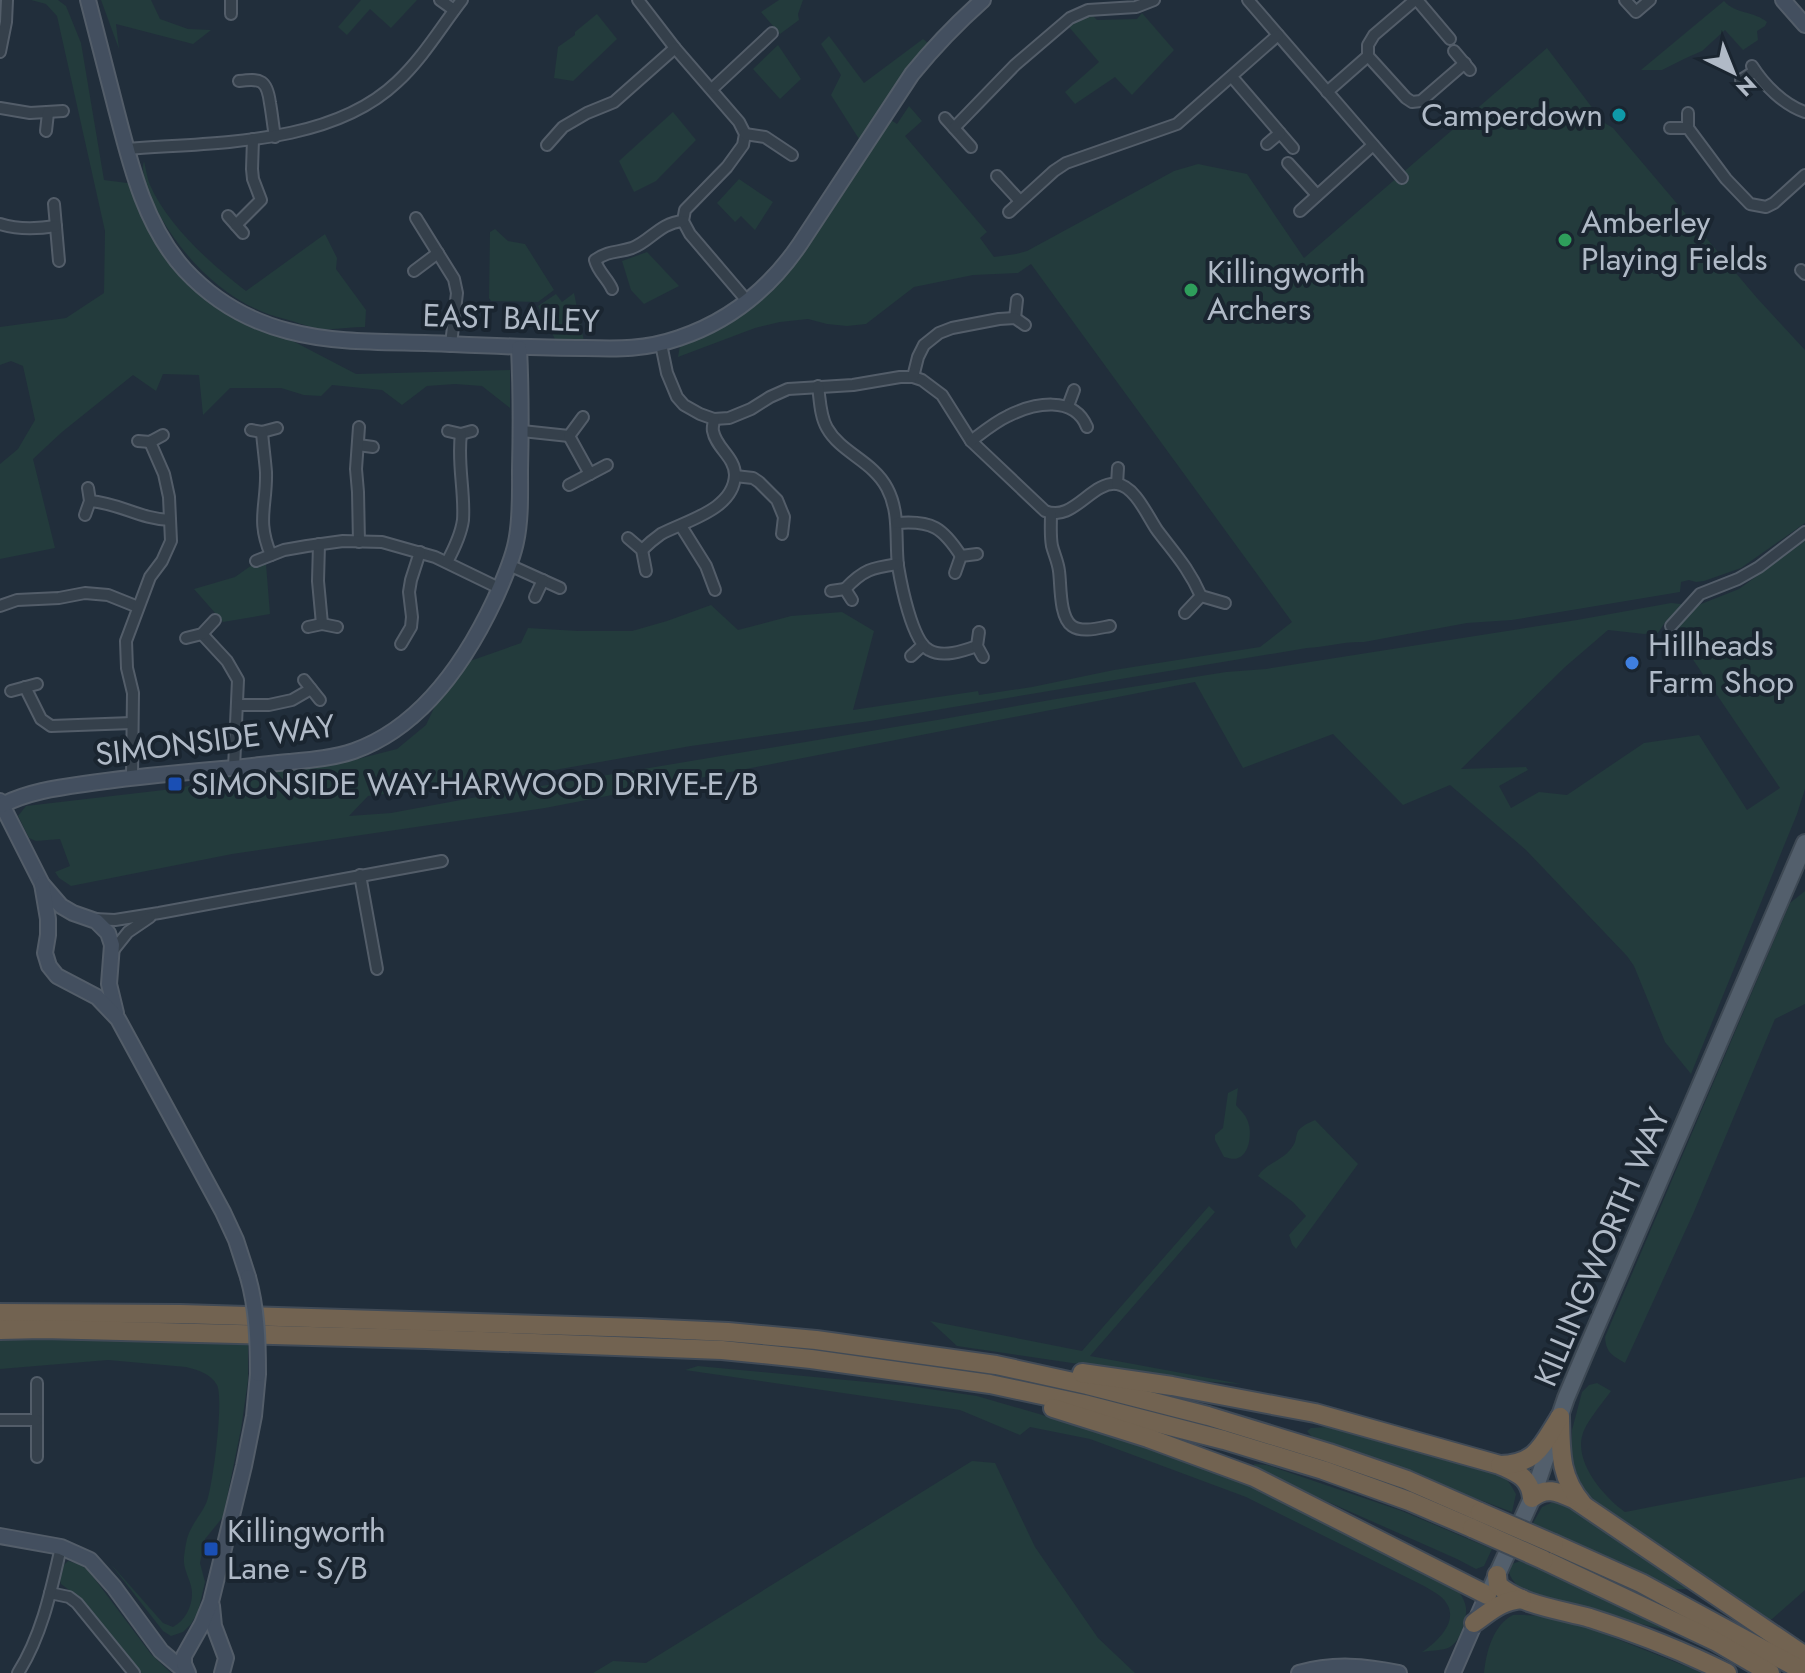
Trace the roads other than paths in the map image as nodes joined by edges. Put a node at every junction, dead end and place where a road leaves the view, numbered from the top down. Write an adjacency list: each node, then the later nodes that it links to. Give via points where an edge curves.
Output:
1 (7, 0): 20 (street)
2 (88, 0): 48 (street, EAST BAILEY)
3 (231, 0): 15 (street)
4 (440, 0): 14 (street)
5 (462, 0): 14 (street)
6 (638, 0): 21 (street)
7 (983, 0): 69 (street, EAST BAILEY, via 912,74 787,264)
8 (1154, 0): 35 (street, via 1136,7 1088,10 1070,18)
9 (1248, 0): 18 (street)
10 (1416, 0): 19 (street); 23 (street, via 1374,35)
11 (1625, 0): 12 (street, via 1636,12)
12 (1650, 0)
13 (1783, 0): 16 (street)
14 (454, 10): 41 (street, via 408,72 376,99 335,121)
15 (231, 14)
16 (1805, 25)
17 (772, 33): 27 (street)
18 (1278, 35): 24 (street); 28 (street)
19 (1450, 39)
20 (0, 47)
21 (675, 48): 27 (street); 44 (street, via 614,102 563,127)
22 (1454, 51): 23 (street, via 1468,67 1412,102)
23 (1368, 56): 28 (street)
24 (1232, 77): 39 (street); 55 (street, via 1177,124 1066,163)
25 (1741, 80): 31 (street, via 1753,69 1782,100)
26 (239, 81): 41 (street, via 261,81 268,88)
27 (712, 89): 40 (street)
28 (1327, 92): 45 (street)
29 (0, 108): 32 (street)
30 (63, 111): 32 (street)
31 (1805, 112)
32 (48, 113): 38 (street)
33 (1688, 113): 37 (street)
34 (945, 118): 35 (street)
35 (954, 128): 46 (street)
36 (1670, 128): 37 (street)
37 (1688, 128): 51 (street, via 1750,204 1774,203)
38 (46, 131)
39 (1280, 133): 43 (street); 47 (street)
40 (745, 134): 49 (street, via 765,137); 61 (street, via 743,145 685,210)
41 (275, 137): 42 (street)
42 (253, 139): 48 (street); 59 (street, via 253,179 261,200 240,229)
43 (1267, 144)
44 (547, 145)
45 (1373, 145): 53 (street); 54 (street)
46 (971, 147)
47 (1293, 148)
48 (126, 149): 70 (street, EAST BAILEY, via 164,243 185,270 233,309 309,336)
49 (792, 155)
50 (1288, 163): 54 (street)
51 (1805, 175)
52 (997, 176): 55 (street)
53 (1402, 178)
54 (1317, 195): 57 (street)
55 (1020, 201): 58 (street)
56 (54, 204): 63 (street)
57 (1300, 211)
58 (1009, 212)
59 (228, 216)
60 (416, 218): 64 (street)
61 (683, 221): 67 (street, via 595,260); 69 (street)
62 (0, 224): 63 (street)
63 (56, 226): 65 (street)
64 (438, 253): 66 (street); 70 (street, via 457,293)
65 (59, 261)
66 (414, 271)
67 (612, 289)
68 (1017, 300): 73 (street, via 1020,321 939,333 924,345)
69 (748, 302): 71 (street, EAST BAILEY, via 705,329)
70 (451, 344): 72 (street, EAST BAILEY)
71 (661, 344): 72 (street, EAST BAILEY, via 625,350); 78 (street, via 677,397)
72 (519, 348): 83 (street, SIMONSIDE WAY)
73 (913, 377): 74 (street); 87 (street, via 942,395)
74 (818, 386): 78 (street, via 788,389 729,418); 104 (street, via 825,425 881,479)
75 (1074, 390): 76 (street)
76 (1068, 406): 80 (street); 87 (street, via 1011,414)
77 (583, 417): 85 (street)
78 (714, 419): 94 (street, via 713,432)
79 (359, 427): 89 (street)
80 (1087, 427)
81 (277, 428): 114 (street, via 256,431 266,474 262,520)
82 (448, 431): 117 (street, via 467,432 459,450 463,522)
83 (522, 431): 85 (street); 119 (street, SIMONSIDE WAY, via 519,517)
84 (163, 435): 88 (street)
85 (569, 436): 93 (street)
86 (138, 441): 88 (street)
87 (971, 441): 99 (street)
88 (150, 442): 103 (street, via 164,474)
89 (358, 445): 90 (street); 109 (street)
90 (373, 447)
91 (607, 465): 93 (street)
92 (1118, 468): 95 (street)
93 (590, 474): 96 (street)
94 (735, 476): 101 (street, via 766,486); 105 (street, via 729,493 715,507)
95 (1117, 484): 99 (street); 130 (street, via 1141,504)
96 (569, 485)
97 (88, 488): 98 (street)
98 (90, 501): 100 (street); 103 (street)
99 (1051, 514): 139 (street, via 1052,546)
100 (85, 515)
101 (784, 517): 102 (street); 107 (street)
102 (797, 518)
103 (170, 520): 135 (street, via 171,541)
104 (897, 523): 115 (street, via 939,528); 118 (street)
105 (681, 526): 111 (street); 120 (street)
106 (1805, 532): 141 (street, via 1759,567 1700,594)
107 (782, 534)
108 (628, 538): 111 (street)
109 (359, 542): 110 (street); 112 (street)
110 (319, 544): 114 (street); 138 (street)
111 (642, 550): 121 (street)
112 (420, 552): 117 (street); 144 (street, via 409,592)
113 (977, 554): 115 (street)
114 (271, 555): 116 (street)
115 (961, 556): 123 (street)
116 (256, 561)
117 (447, 562): 125 (street)
118 (898, 564): 127 (street, via 866,571); 151 (street)
119 (509, 565): 124 (street); 125 (street, SIMONSIDE WAY)
120 (706, 566): 122 (street); 128 (street)
121 (646, 571)
122 (695, 572)
123 (955, 573)
124 (543, 580): 126 (street); 131 (street)
125 (499, 588): 159 (street, SIMONSIDE WAY, via 453,671 393,732 351,752)
126 (560, 588)
127 (845, 589): 129 (street); 132 (street)
128 (715, 590)
129 (831, 591)
130 (1201, 596): 133 (street); 136 (street)
131 (535, 597)
132 (852, 600)
133 (1225, 603)
134 (0, 606): 135 (street, via 85,593)
135 (138, 607): 158 (street, via 126,641)
136 (1185, 613)
137 (215, 620): 147 (street)
138 (322, 624): 142 (street); 143 (street)
139 (1070, 626): 140 (street); 149 (street)
140 (1110, 626)
141 (1671, 626)
142 (308, 627)
143 (337, 627)
144 (411, 627): 145 (street); 150 (street)
145 (425, 631)
146 (979, 632): 151 (street, via 980,652 949,653)
147 (202, 634): 148 (street); 157 (street, via 234,669)
148 (186, 638)
149 (1062, 638)
150 (401, 644)
151 (923, 645): 152 (street)
152 (911, 656)
153 (37, 684): 154 (street)
154 (25, 687): 155 (street); 158 (street, via 41,719 51,726)
155 (11, 691)
156 (320, 700): 157 (street, via 307,684 292,700)
157 (237, 705): 159 (street)
158 (132, 723): 160 (street)
159 (234, 768): 160 (street, SIMONSIDE WAY)
160 (132, 777): 161 (street, SIMONSIDE WAY, via 39,791)
161 (1, 803): 165 (street)
162 (1805, 843): 178 (main road, KILLINGWORTH WAY)
163 (442, 861): 164 (street)
164 (360, 875): 166 (street); 170 (street)
165 (42, 884): 167 (street, via 61,906); 168 (street)
166 (159, 913): 167 (street); 169 (street, via 120,939)
167 (87, 918): 168 (street, via 64,919); 169 (street, via 108,933)
168 (48, 935): 171 (street, via 49,966)
169 (111, 957): 171 (street, via 96,979); 172 (street, via 109,990)
170 (377, 969)
171 (73, 983): 172 (street, via 102,1001)
172 (118, 1019): 192 (street, bridge, via 223,1212 255,1301 254,1416)
173 (0, 1313): 175 (highway, via 713,1331)
174 (0, 1330): 177 (highway, via 722,1350)
175 (996, 1365): 182 (highway, via 1172,1386 1315,1413); 185 (highway, via 1208,1416 1329,1453 1407,1480)
176 (37, 1383): 180 (street)
177 (990, 1384): 185 (highway, via 1224,1440); 190 (highway, via 1254,1477)
178 (1560, 1417): 182 (highway, via 1530,1458); 183 (main road, KILLINGWORTH WAY); 184 (highway, via 1565,1475)
179 (0, 1420): 180 (street)
180 (37, 1420): 181 (street)
181 (37, 1457)
182 (1500, 1465): 183 (highway, via 1528,1483)
183 (1532, 1498): 184 (highway, via 1552,1491); 188 (main road, KILLINGWORTH WAY)
184 (1584, 1505): 197 (highway)
185 (1476, 1520): 199 (highway, bridge, via 1554,1544 1641,1583); 207 (highway, bridge, via 1544,1560 1715,1641)
186 (0, 1536): 187 (street)
187 (61, 1547): 189 (street); 194 (street, via 94,1563)
188 (1497, 1575): 190 (main road, KILLINGWORTH WAY); 191 (highway, via 1498,1585)
189 (50, 1593): 200 (street, via 37,1639); 201 (street, via 77,1603)
190 (1487, 1595): 193 (street, KILLINGWORTH WAY)
191 (1522, 1599): 193 (highway, via 1500,1604); 206 (highway, via 1605,1624)
192 (211, 1602): 195 (street); 196 (street)
193 (1474, 1623): 205 (street, KILLINGWORTH WAY)
194 (153, 1640): 195 (street, via 169,1646); 202 (street)
195 (190, 1644): 196 (street, via 205,1638); 202 (street, via 183,1660)
196 (221, 1646): 198 (street, via 226,1658)
197 (1805, 1656)
198 (222, 1672)
199 (1805, 1672)
200 (18, 1673)
201 (134, 1673)
202 (188, 1673)
203 (1299, 1673): 204 (street, via 1351,1666)
204 (1399, 1673)
205 (1453, 1673)
206 (1727, 1673)
207 (1770, 1673)

